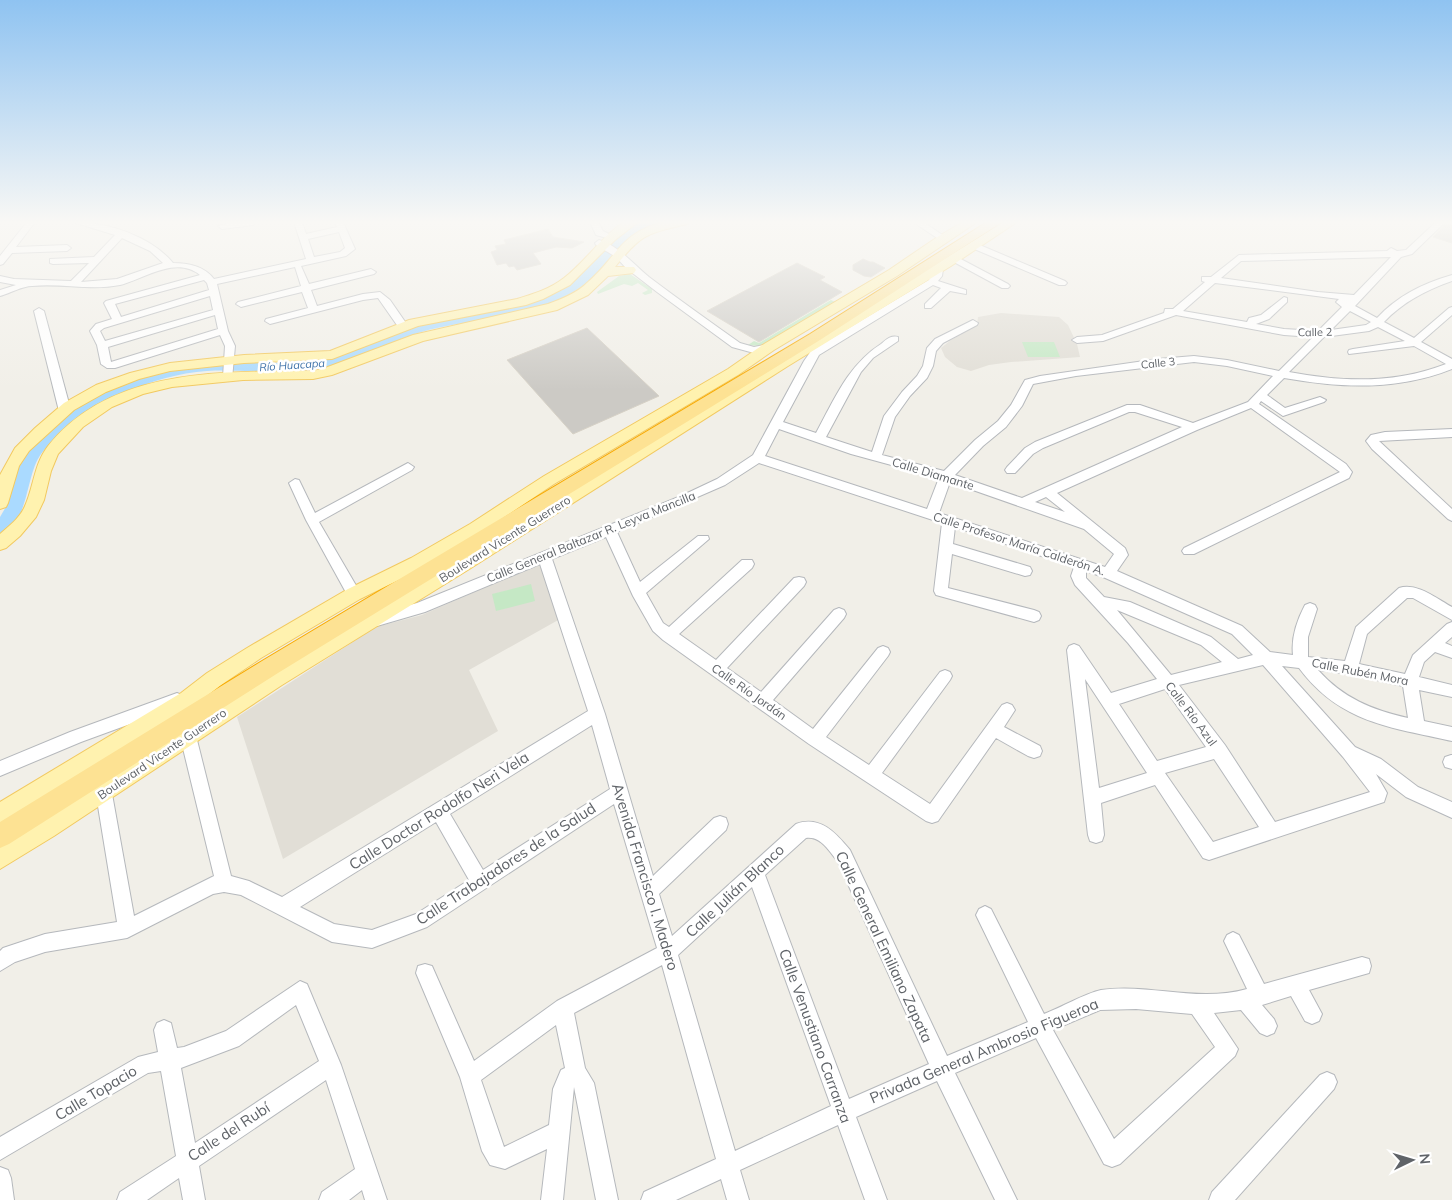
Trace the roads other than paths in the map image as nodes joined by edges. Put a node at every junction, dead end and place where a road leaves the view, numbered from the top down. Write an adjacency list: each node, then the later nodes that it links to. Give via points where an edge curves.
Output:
1 (79, 278): 28 (street)
2 (128, 278): 28 (street, via 119,282)
3 (205, 278): 26 (street)
4 (234, 278): 26 (street)
5 (256, 278): 23 (street)
6 (302, 278): 30 (street)
7 (346, 278): 30 (street)
8 (571, 278): 51 (main road, via 542,295 511,304)
9 (599, 278): 66 (main road, via 556,306 420,337 332,372)
10 (643, 278): 62 (street)
11 (644, 278): 59 (street, via 736,345 754,350)
12 (883, 278): 49 (main road, Boulevard Vicente Guerrero)
13 (898, 278): 45 (highway, Boulevard Vicente Guerrero)
14 (908, 278): 89 (highway, Boulevard Vicente Guerrero)
15 (932, 278): 70 (street, via 815,353)
16 (932, 278): 100 (main road, Boulevard Vicente Guerrero, via 753,382)
17 (937, 278): 31 (street)
18 (990, 278): 29 (street)
19 (1050, 278): 27 (street)
20 (1377, 278): 35 (street)
21 (1452, 278): 48 (street, Calle 2, via 1428,286 1393,306)
22 (0, 279): 25 (street)
23 (252, 279)
24 (1206, 279): 34 (street); 44 (street)
25 (33, 283): 28 (street); 33 (street)
26 (211, 283): 43 (street); 47 (street); 47 (street, via 109,303)
27 (1062, 283)
28 (73, 285)
29 (1005, 286)
30 (305, 288): 37 (street); 40 (street)
31 (947, 288): 32 (street); 38 (street)
32 (963, 292)
33 (0, 293)
34 (1330, 296): 35 (street); 39 (street)
35 (1358, 298): 39 (street)
36 (1284, 300): 52 (street, via 1265,317 1253,320)
37 (241, 304)
38 (928, 306)
39 (1348, 307): 48 (street); 54 (street)
40 (313, 309): 46 (street); 51 (street, via 380,295)
41 (39, 310): 69 (street)
42 (1452, 310): 57 (street)
43 (219, 311): 53 (street); 58 (street)
44 (1168, 313): 52 (street, Calle 2); 56 (street, via 1103,338)
45 (836, 316): 49 (highway); 104 (highway, Boulevard Vicente Guerrero)
46 (270, 320)
47 (118, 321): 58 (street, via 97,328 95,331)
48 (1377, 323): 54 (street, Calle 2, via 1369,328); 57 (street)
49 (808, 324): 59 (main road, Boulevard Vicente Guerrero)
50 (973, 324): 74 (street, via 939,341 931,350 922,378 890,416)
51 (403, 326): 61 (main road, via 332,355)
52 (1250, 326): 54 (street, Calle 2)
53 (223, 331): 61 (street); 64 (street)
54 (1321, 334): 65 (street)
55 (894, 339): 73 (street, via 869,356 856,371)
56 (1076, 340)
57 (1414, 344): 60 (street); 63 (street)
58 (102, 345): 64 (street, via 106,364)
59 (769, 347): 62 (main road, Boulevard Vicente Guerrero)
60 (1353, 352)
61 (230, 356): 66 (street); 69 (main road, via 168,366 127,378 98,390)
62 (748, 360): 95 (main road, Boulevard Vicente Guerrero)
63 (1452, 364): 65 (street, Calle 3, via 1412,378 1385,382 1320,381)
64 (111, 366)
65 (1281, 374): 67 (street); 78 (street, Calle 3, via 1195,359 1029,382 1002,424)
66 (228, 376): 91 (main road, via 187,379 145,388 85,420 52,451 32,508 24,522)
67 (1256, 399): 68 (street, via 1283,412); 71 (street); 93 (street, via 1342,467 1345,475)
68 (1320, 400)
69 (65, 411): 81 (main road, via 48,423 19,453 11,467)
70 (777, 424): 73 (street, Calle Diamante); 75 (street)
71 (1193, 427): 77 (street, via 1145,410 1127,409 1039,445); 80 (street)
72 (1452, 433): 84 (street, via 1385,436 1372,441)
73 (819, 438): 74 (street, Calle Diamante)
74 (876, 456): 78 (street, Calle Diamante)
75 (758, 458): 83 (street, Calle Profesor María Calderón A.); 88 (street, Calle General Baltazar R. Leyva Mancilla, via 721,482)
76 (408, 467): 85 (street)
77 (1011, 470)
78 (946, 476): 82 (street, Calle Diamante); 83 (street, Calle 3)
79 (295, 483): 85 (street)
80 (1048, 492): 82 (street); 87 (street)
81 (0, 503)
82 (1022, 503): 87 (street, Calle Diamante)
83 (931, 516): 86 (street, Calle Profesor María Calderón A.)
84 (1452, 516)
85 (312, 520): 103 (street)
86 (949, 522): 92 (street); 97 (street, Calle Profesor María Calderón A.)
87 (1088, 525): 99 (street, via 1120,551)
88 (609, 529): 94 (street, Calle General Baltazar R. Leyva Mancilla); 102 (street, Calle Río Jordán)
89 (493, 532): 100 (highway); 152 (highway, Boulevard Vicente Guerrero, via 278,661)
90 (703, 539): 102 (street)
91 (0, 544)
92 (946, 547): 98 (street); 110 (street, via 941,591)
93 (1189, 551)
94 (544, 556): 106 (street, Calle General Baltazar R. Leyva Mancilla); 129 (street, Avenida Francisco I. Madero)
95 (417, 563): 103 (main road, Boulevard Vicente Guerrero); 104 (highway)
96 (747, 564): 112 (street)
97 (1081, 565): 99 (street, Calle Profesor María Calderón A.); 105 (street, Calle Río Azul, via 1080,581)
98 (1025, 571)
99 (1108, 573): 116 (street, Calle Profesor María Calderón A., via 1237,630)
100 (438, 579): 106 (main road, Boulevard Vicente Guerrero)
101 (799, 582): 120 (street)
102 (638, 592): 112 (street, Calle Río Jordán, via 658,627)
103 (354, 594): 125 (main road, Boulevard Vicente Guerrero, via 246,658)
104 (374, 596): 148 (highway, Boulevard Vicente Guerrero)
105 (1101, 602): 118 (street, via 1125,606 1206,641); 123 (street, Calle Río Azul)
106 (415, 603): 133 (main road, Boulevard Vicente Guerrero, via 368,622)
107 (1310, 609): 117 (street, via 1299,652)
108 (839, 614): 126 (street)
109 (1452, 614): 119 (street, via 1415,593 1404,592 1361,631)
110 (1034, 616)
111 (1452, 628): 113 (street)
112 (668, 636): 120 (street, Calle Río Jordán)
113 (1433, 645): 115 (street); 122 (street, via 1418,658)
114 (883, 652): 134 (street)
115 (1452, 652)
116 (1266, 658): 117 (street, Calle Rubén Mora); 118 (street); 137 (street, Calle Profesor María Calderón A.)
117 (1302, 661): 119 (street, Calle Rubén Mora); 130 (street, via 1322,686 1344,704 1371,717)
118 (1237, 666): 123 (street)
119 (1350, 668): 122 (street, Calle Rubén Mora)
120 (716, 670): 126 (street, Calle Río Jordán)
121 (945, 676): 140 (street)
122 (1410, 681): 124 (street, Calle Rubén Mora); 130 (street)
123 (1167, 682): 127 (street); 135 (street, Calle Río Azul)
124 (1452, 690)
125 (188, 699): 138 (street, via 176,700 103,727); 146 (main road, Boulevard Vicente Guerrero)
126 (763, 701): 134 (street, Calle Río Jordán)
127 (1108, 701): 139 (street); 143 (street, via 1074,650)
128 (1007, 710): 131 (street)
129 (597, 714): 141 (street, Avenida Francisco I. Madero); 145 (street, Calle Doctor Rodolfo Neri Vela)
130 (1417, 725): 132 (street)
131 (994, 729): 136 (street); 140 (street, Calle Río Jordán, via 932,815)
132 (1452, 734)
133 (188, 736): 142 (main road, Boulevard Vicente Guerrero); 156 (street)
134 (815, 739): 140 (street, Calle Río Jordán)
135 (1219, 750): 139 (street); 150 (street, Calle Río Azul)
136 (1034, 751)
137 (1349, 752): 144 (street, via 1375,764 1412,792); 150 (street, Calle Profesor María Calderón A., via 1376,787 1378,797)
138 (0, 769)
139 (1156, 773): 143 (street); 150 (street, via 1209,852)
140 (871, 776)
141 (619, 792): 155 (street, Calle Trabajadores de la Salud); 157 (street, Avenida Francisco I. Madero)
142 (104, 794): 153 (main road, Boulevard Vicente Guerrero); 160 (street)
143 (1093, 798): 151 (street)
144 (1452, 810)
145 (439, 811): 155 (street); 158 (street, Calle Doctor Rodolfo Neri Vela)
146 (0, 814)
147 (720, 824): 157 (street)
148 (0, 825)
149 (824, 832): 154 (street, Calle Julián Blanco, via 812,828 802,830); 177 (street, Calle General Emiliano Zapata, via 844,856)
150 (1272, 832)
151 (1096, 835)
152 (0, 836)
153 (0, 858)
154 (755, 871): 162 (street, Calle Julián Blanco); 181 (street, Calle Venustiano Carranza)
155 (480, 882): 158 (street, Calle Trabajadores de la Salud, via 421,921 372,939 332,933)
156 (224, 883): 158 (street, Calle Trabajadores de la Salud, via 243,887); 160 (street, via 211,885)
157 (649, 892): 162 (street, Avenida Francisco I. Madero)
158 (281, 908)
159 (984, 915): 172 (street)
160 (127, 929): 163 (street, via 45,943 10,955)
161 (1233, 941): 168 (street)
162 (668, 952): 170 (street, Calle Julián Blanco); 185 (street, Avenida Francisco I. Madero)
163 (0, 962)
164 (1362, 966): 166 (street, Privada General Ambrosio Figueroa)
165 (426, 973): 179 (street)
166 (1295, 985): 168 (street, Privada General Ambrosio Figueroa); 171 (street)
167 (300, 991): 175 (street, Calle Topacio, via 232,1039); 176 (street)
168 (1252, 998): 169 (street, Privada General Ambrosio Figueroa); 173 (street)
169 (1197, 1005): 172 (street, Privada General Ambrosio Figueroa, via 1136,999 1100,1000); 172 (street, via 1228,1049 1112,1156)
170 (564, 1008): 178 (street); 179 (street, Calle Julián Blanco)
171 (1312, 1014)
172 (1040, 1026): 177 (street, Privada General Ambrosio Figueroa)
173 (1267, 1026)
174 (164, 1030): 175 (street)
175 (170, 1060): 183 (street, Calle Topacio, via 145,1064); 184 (street)
176 (331, 1065): 184 (street, Calle del Rubí); 186 (street)
177 (942, 1069): 181 (street, Privada General Ambrosio Figueroa); 198 (street, Calle General Emiliano Zapata)
178 (576, 1073): 182 (street, via 568,1077 563,1089); 194 (street, via 584,1083)
179 (470, 1076): 182 (street, via 493,1151 498,1157 506,1158)
180 (1327, 1082): 199 (street)
181 (842, 1112): 185 (street, Privada General Ambrosio Figueroa); 197 (street, Calle Venustiano Carranza)
182 (558, 1132): 193 (street)
183 (0, 1149)
184 (186, 1160): 189 (street, Calle del Rubí); 190 (street)
185 (727, 1164): 195 (street, Privada General Ambrosio Figueroa); 196 (street, Avenida Francisco I. Madero)
186 (368, 1173): 191 (street); 192 (street)
187 (0, 1178): 188 (street)
188 (2, 1200)
189 (128, 1200)
190 (194, 1200)
191 (330, 1200)
192 (376, 1200)
193 (552, 1200)
194 (607, 1200)
195 (652, 1200)
196 (738, 1200)
197 (876, 1200)
198 (1006, 1200)
199 (1220, 1200)

